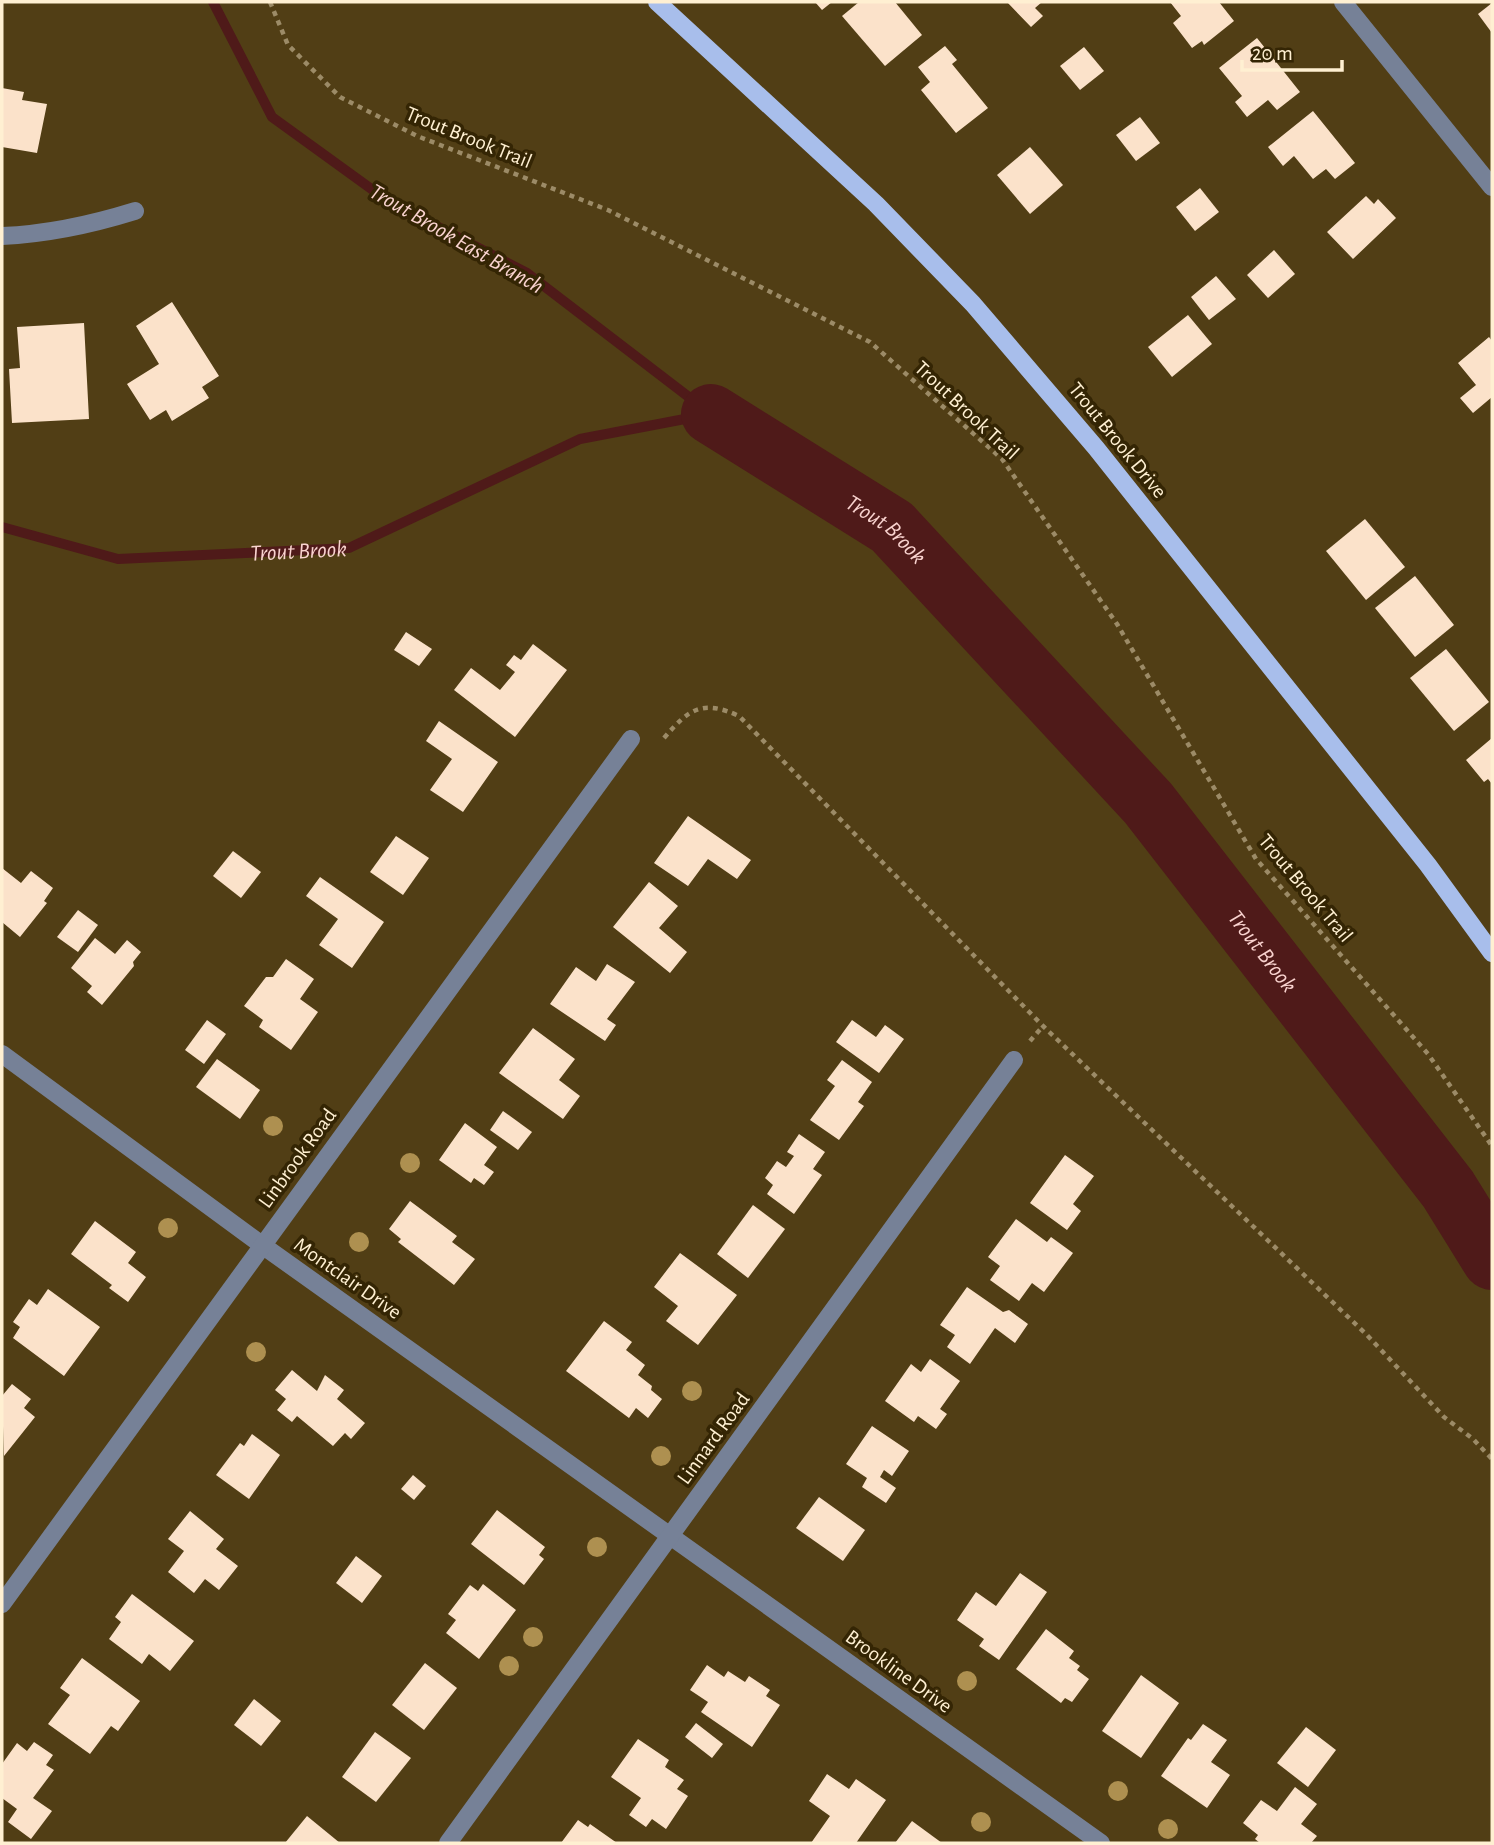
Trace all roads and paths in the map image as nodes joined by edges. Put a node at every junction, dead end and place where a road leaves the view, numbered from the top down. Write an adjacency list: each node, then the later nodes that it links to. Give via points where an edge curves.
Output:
1 (270, 2): 12 (path, Trout Brook Trail, via 288,45 340,97 417,136 608,210 870,342 1002,459 1117,624 1256,859 1428,1054)
2 (657, 2): 9 (main road, Trout Brook Drive, via 876,204 973,304 1105,458 1428,865)
3 (1343, 2): 4 (street)
4 (1492, 187)
5 (135, 211): 6 (street, via 85,227)
6 (2, 236)
7 (664, 738): 14 (path, via 683,715 694,710 720,707 739,716 1043,1026)
8 (631, 739): 13 (street, Linbrook Road)
9 (1492, 953)
10 (2, 1054): 13 (street, Montclair Drive)
11 (1014, 1060): 15 (street, Linnard Road)
12 (1492, 1146)
13 (262, 1245): 15 (street, Montclair Drive); 16 (street, Linbrook Road)
14 (1492, 1459)
15 (670, 1535): 17 (street, Linnard Road); 18 (street, Brookline Drive)
16 (2, 1604)
17 (448, 1843)
18 (1101, 1843)

